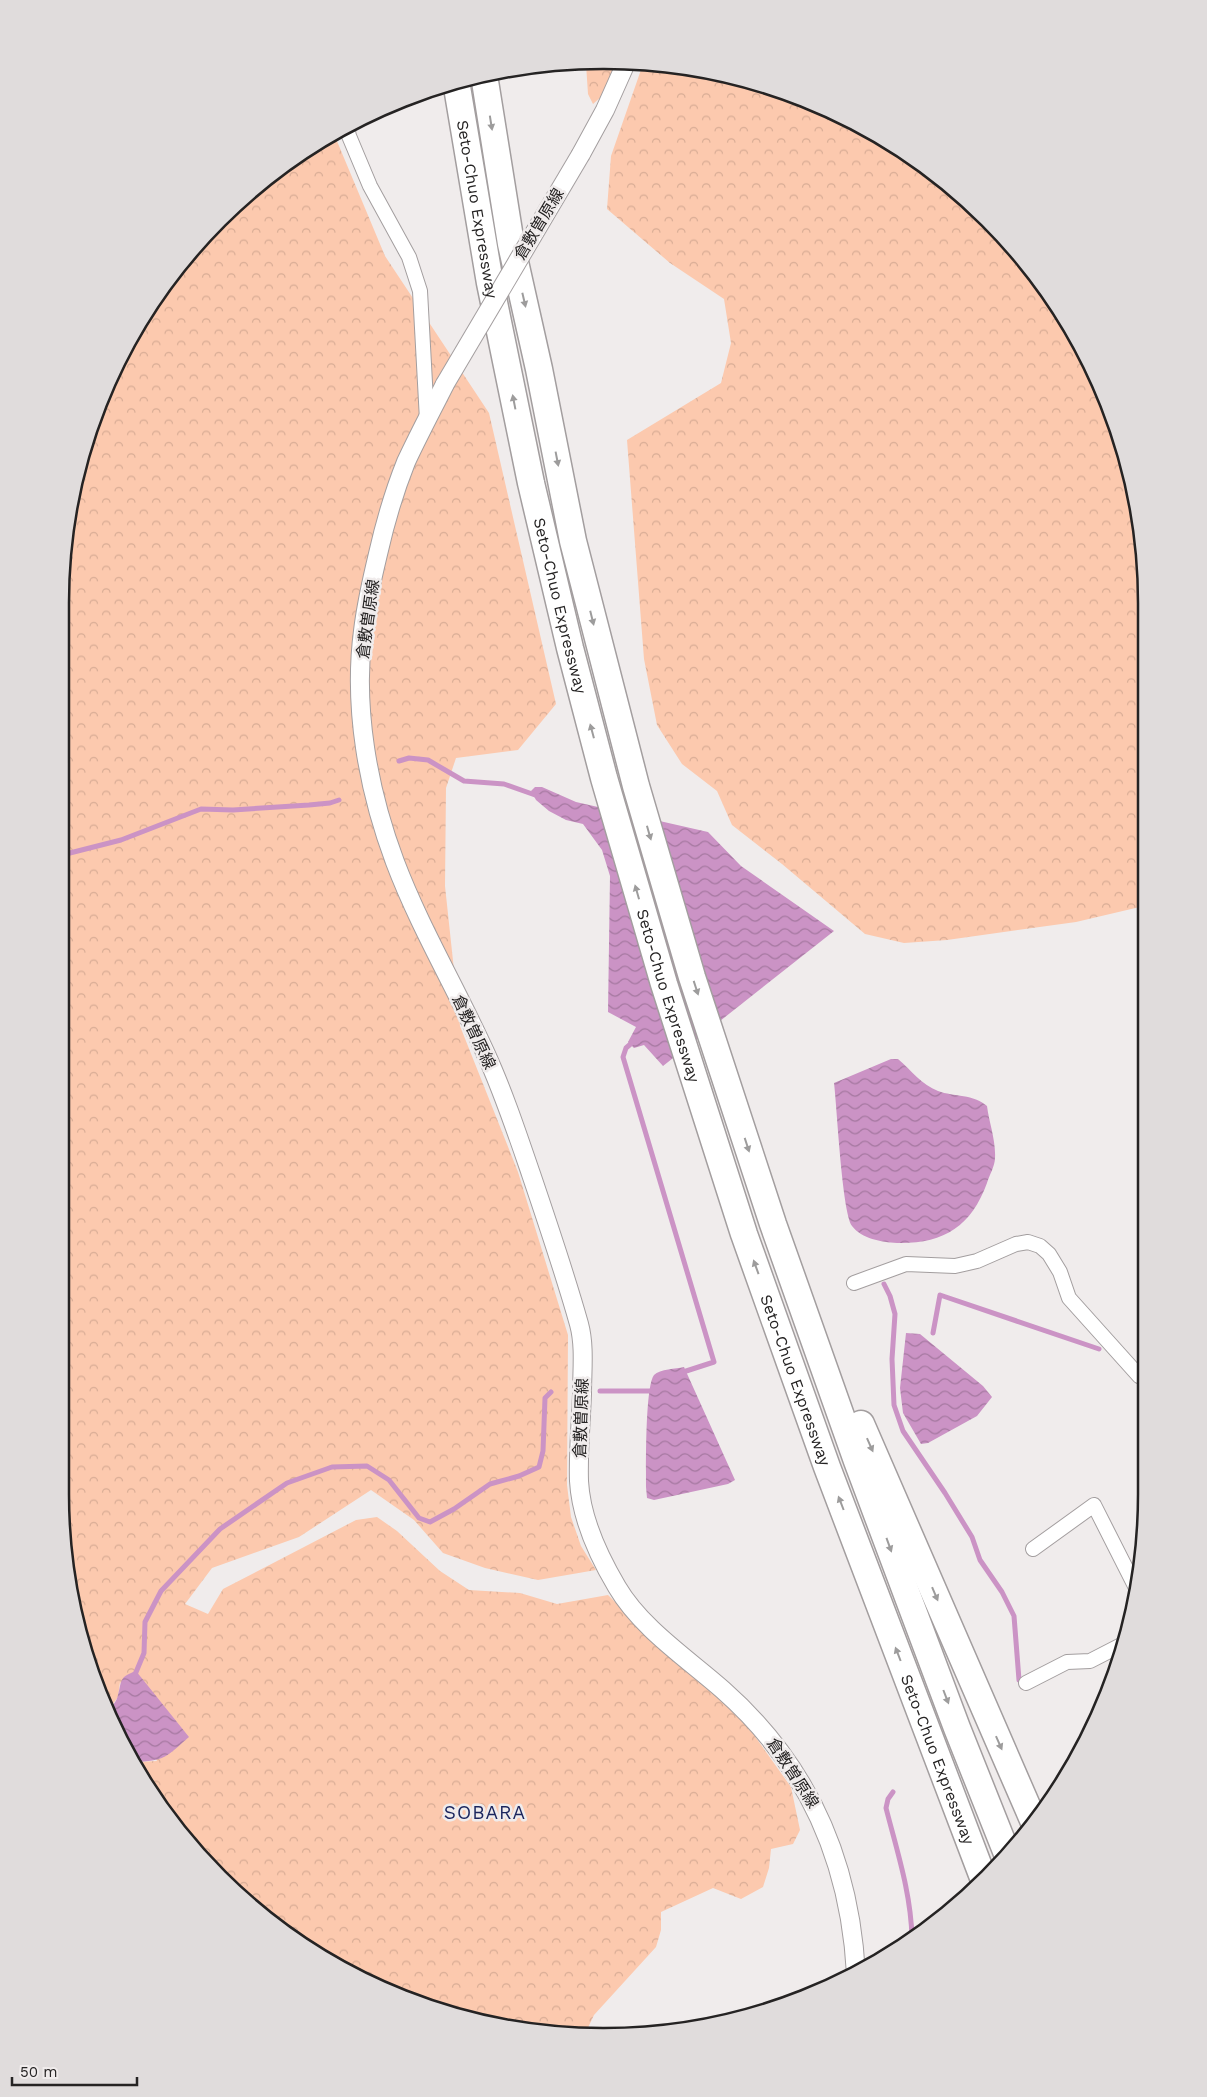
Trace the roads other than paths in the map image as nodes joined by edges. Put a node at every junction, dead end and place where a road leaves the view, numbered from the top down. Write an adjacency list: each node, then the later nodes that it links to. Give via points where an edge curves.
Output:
1 (623, 70): 5 (street, 倉敷曽原線, bridge, via 581,154 444,384)
2 (485, 82): 6 (highway, Seto-Chuo Expressway, one-way to 6, via 511,244 540,369 573,541 636,786 692,977)
3 (457, 89): 15 (highway, Seto-Chuo Expressway, one-way to 3, via 824,1458 744,1234 664,984 604,778 531,484 490,283)
4 (349, 133): 5 (street, via 370,186 409,257 420,291)
5 (427, 420): 16 (street, 倉敷曽原線, via 405,465 387,517 362,634 363,736 376,804 395,862 425,931 486,1053 515,1127 581,1331 579,1483 585,1518 597,1549 619,1591 652,1629 765,1730 799,1777 822,1819 842,1875 852,1922)
6 (773, 1224): 13 (highway, one-way to 13); 14 (highway, Seto-Chuo Expressway, one-way to 14, via 870,1497)
7 (854, 1283): 8 (street, via 906,1264 955,1266 977,1261 1028,1242 1049,1254 1060,1272 1069,1298)
8 (1138, 1375)
9 (1033, 1549): 10 (street, via 1094,1505)
10 (1132, 1574)
11 (1115, 1648): 12 (street, via 1090,1661 1067,1662)
12 (1026, 1683)
13 (1031, 1815)
14 (1005, 1847)
15 (981, 1873)
16 (855, 1965)

